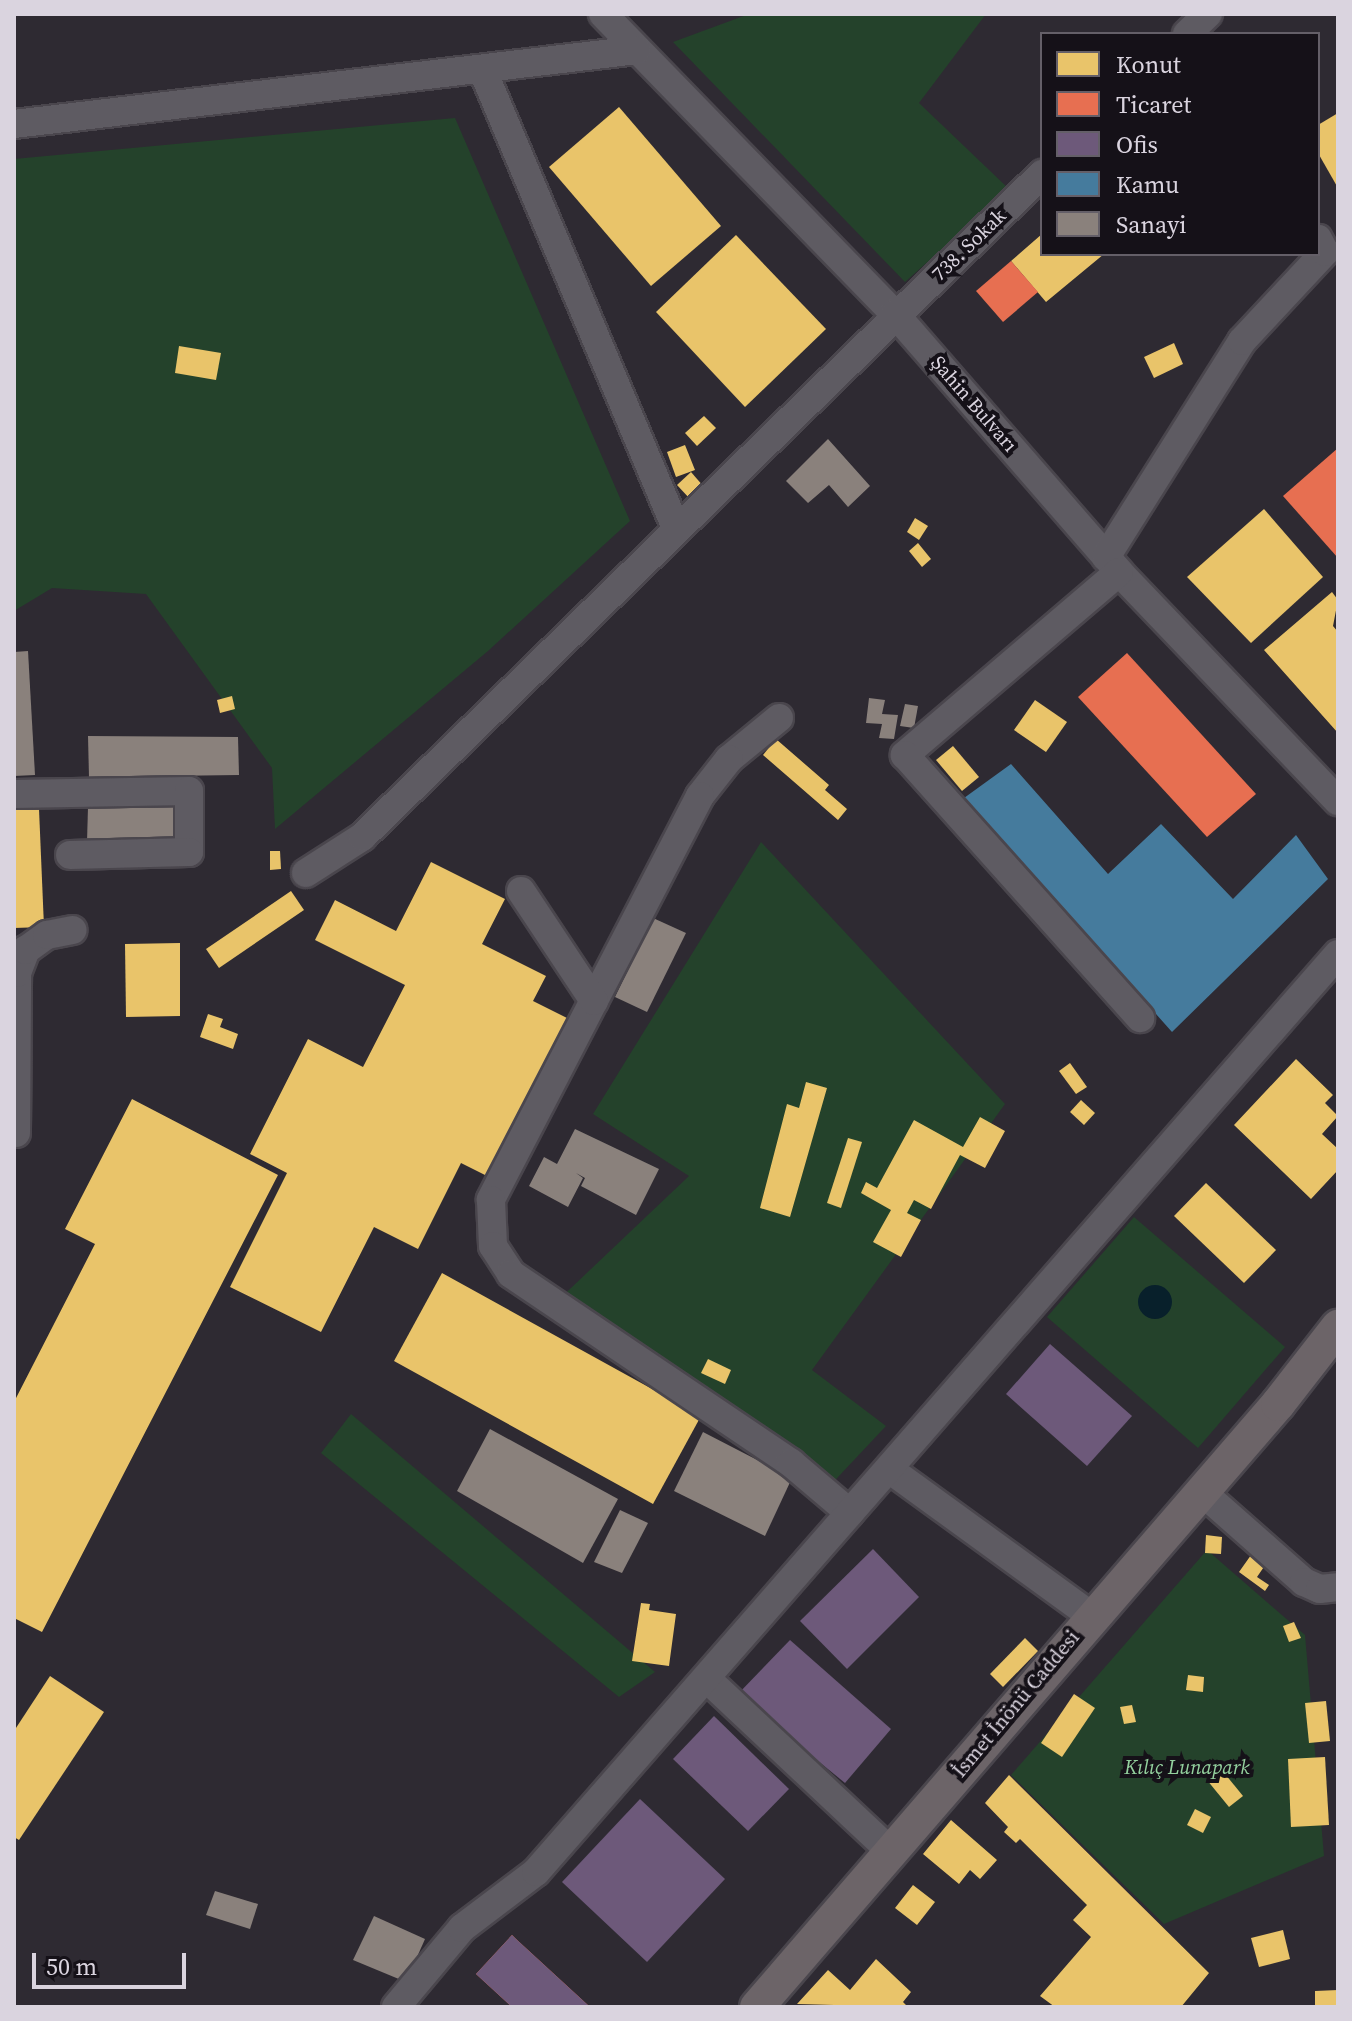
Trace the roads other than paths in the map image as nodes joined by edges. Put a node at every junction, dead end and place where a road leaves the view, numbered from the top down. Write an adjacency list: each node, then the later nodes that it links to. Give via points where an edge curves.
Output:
1 (603, 14): 2 (street, Şahin Bulvarı)
2 (637, 50): 3 (street); 7 (street, Şahin Bulvarı)
3 (483, 71): 4 (street); 8 (street)
4 (14, 124)
5 (1040, 176): 7 (street, 738. Sokak)
6 (1324, 256): 9 (street, via 1242,341)
7 (895, 314): 8 (street, 738. Sokak); 9 (street, Şahin Bulvarı)
8 (676, 529): 14 (street, 738. Sokak, via 362,837)
9 (1113, 564): 12 (street, Şahin Bulvarı); 19 (street, via 905,755)
10 (779, 718): 18 (street, via 729,759 700,796)
11 (14, 794): 13 (street, via 189,791 189,852)
12 (1338, 801)
13 (70, 855)
14 (306, 873)
15 (521, 891): 18 (street)
16 (73, 930): 20 (street, via 47,935 26,950 17,973)
17 (1338, 954): 24 (street, via 977,1361)
18 (594, 1001): 26 (street, via 491,1200 493,1246 511,1274 791,1463)
19 (1140, 1018)
20 (16, 1133)
21 (1338, 1327): 23 (main road)
22 (1338, 1363): 23 (main road)
23 (1278, 1404): 25 (main road, İsmet İnönü Caddesi)
24 (889, 1469): 26 (street); 28 (street)
25 (1202, 1492): 27 (street, via 1304,1582 1320,1589); 28 (main road, İsmet İnönü Caddesi)
26 (850, 1513): 29 (street)
27 (1338, 1587)
28 (1091, 1616): 30 (main road, İsmet İnönü Caddesi)
29 (707, 1679): 30 (street); 31 (street, via 536,1872 462,1928)
30 (890, 1851): 32 (main road, İsmet İnönü Caddesi)
31 (396, 2007)
32 (757, 2007)

